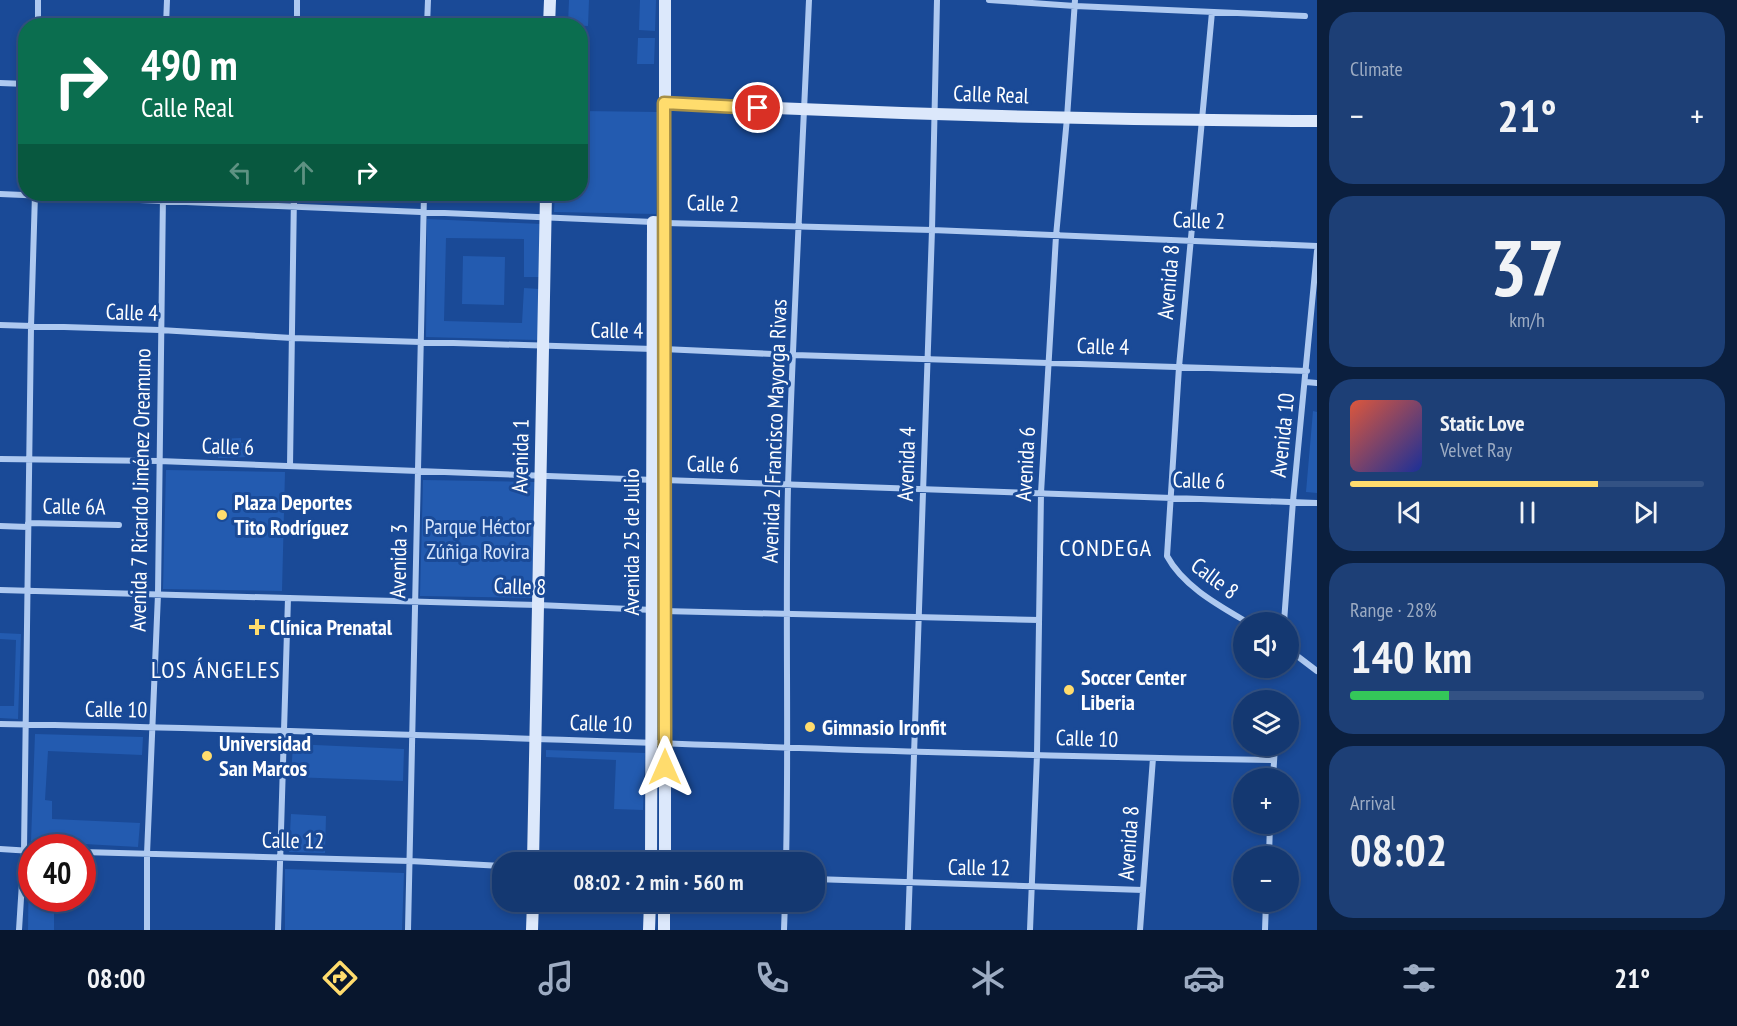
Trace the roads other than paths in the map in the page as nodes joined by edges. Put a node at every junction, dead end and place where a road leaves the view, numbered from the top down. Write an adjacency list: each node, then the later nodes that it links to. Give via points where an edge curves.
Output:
1 (38, 0): 13 (street)
2 (167, 0): 14 (street)
3 (297, 0): 15 (street)
4 (428, 0): 16 (street)
5 (550, 0): 17 (street)
6 (665, 0): 20 (street, Avenida 25 de Julio)
7 (809, 0): 21 (street, Avenida 2 Francisco Mayorga Rivas)
8 (937, 0): 22 (street, Avenida 4)
9 (989, 0): 10 (street)
10 (1075, 3): 11 (street); 23 (street, Avenida 6)
11 (1212, 12): 12 (street); 24 (street, Avenida 8)
12 (1305, 16)
13 (38, 18)
14 (166, 18)
15 (297, 18)
16 (427, 18)
17 (549, 18)
18 (0, 83): 19 (street)
19 (18, 84)
20 (664, 103): 21 (street, Calle Real); 36 (street, Avenida 25 de Julio)
21 (804, 110): 22 (street, Calle Real); 37 (street, Avenida 2 Francisco Mayorga Rivas)
22 (934, 114): 23 (street, Calle Real); 38 (street, Avenida 4)
23 (1067, 118): 24 (street, Calle Real); 39 (street, Avenida 6)
24 (1202, 121): 25 (street, Calle Real); 40 (street, Avenida 8)
25 (1317, 121)
26 (0, 194): 27 (street, Calle 2)
27 (18, 194)
28 (35, 201): 43 (street)
29 (163, 201): 33 (street, Calle 2); 44 (street, Avenida 7 Ricardo Jiménez Oreamuno)
30 (294, 201): 33 (street)
31 (424, 201): 34 (street, Avenida 3)
32 (546, 201): 35 (street, Avenida 1)
33 (294, 207): 34 (street, Calle 2); 45 (street)
34 (423, 213): 35 (street, Calle 2); 46 (street, Avenida 3)
35 (546, 219): 36 (street, Calle 2); 47 (street, Avenida 1)
36 (659, 222): 37 (street, Calle 2); 48 (street, Avenida 25 de Julio)
37 (799, 226): 38 (street, Calle 2); 49 (street, Avenida 2 Francisco Mayorga Rivas)
38 (932, 230): 39 (street, Calle 2); 50 (street, Avenida 4)
39 (1056, 236): 40 (street, Calle 2); 51 (street, Avenida 6)
40 (1190, 241): 41 (street, Calle 2); 52 (street, Avenida 8)
41 (1317, 248): 53 (street, Avenida 10)
42 (0, 326): 43 (street, Calle 4)
43 (31, 327): 44 (street, Calle 4); 57 (street)
44 (160, 330): 45 (street, Calle 4); 58 (street, Avenida 7 Ricardo Jiménez Oreamuno)
45 (292, 338): 46 (street, Calle 4); 59 (street)
46 (420, 342): 47 (street, Calle 4); 60 (street, Avenida 3)
47 (543, 346): 48 (street, Calle 4); 61 (street, Avenida 1)
48 (658, 349): 49 (street, Calle 4); 62 (street, Avenida 25 de Julio); 63 (street, Avenida 25 de Julio)
49 (794, 355): 50 (street, Calle 4); 64 (street, Avenida 2 Francisco Mayorga Rivas)
50 (927, 359): 51 (street, Calle 4); 65 (street, Avenida 4)
51 (1048, 363): 52 (street, Calle 4); 66 (street, Avenida 6)
52 (1179, 367): 53 (street, Calle 4); 67 (street, Avenida 8)
53 (1306, 370): 54 (street, Avenida 10)
54 (1305, 382): 55 (street); 68 (street, Avenida 10)
55 (1317, 383)
56 (0, 459): 57 (street, Calle 6)
57 (30, 459): 58 (street, Calle 6); 70 (street)
58 (159, 461): 59 (street, Calle 6); 76 (street, Avenida 7 Ricardo Jiménez Oreamuno)
59 (290, 466): 60 (street, Calle 6)
60 (418, 471): 61 (street, Calle 6); 78 (street, Avenida 3)
61 (541, 477): 62 (street, Calle 6); 79 (street, Avenida 1)
62 (652, 480): 63 (street, Calle 6); 80 (street, Avenida 25 de Julio)
63 (665, 481): 64 (street, Calle 6); 81 (street, Avenida 25 de Julio)
64 (788, 485): 65 (street, Calle 6); 83 (street, Avenida 2 Francisco Mayorga Rivas)
65 (923, 489): 66 (street, Calle 6); 85 (street, Avenida 4)
66 (1041, 493): 67 (street, Calle 6); 86 (street, Avenida 6)
67 (1170, 497): 68 (street, Calle 6); 73 (street, Avenida 8)
68 (1293, 501): 69 (street, Calle 6); 82 (street, Avenida 10)
69 (1317, 503)
70 (28, 525): 71 (street, Calle 6A); 72 (street, Calle 6A); 75 (street)
71 (119, 525)
72 (0, 526)
73 (1167, 556): 84 (street, Calle 8, via 1173,568 1210,600)
74 (0, 590): 75 (street, Calle 8)
75 (28, 591): 76 (street, Calle 8); 90 (street)
76 (158, 594): 77 (street, Calle 8); 91 (street, Avenida 7 Ricardo Jiménez Oreamuno)
77 (288, 598): 78 (street, Calle 8); 92 (street)
78 (415, 601): 79 (street, Calle 8); 93 (street, Avenida 3)
79 (538, 605): 80 (street, Calle 8); 94 (street, Avenida 1)
80 (651, 610): 81 (street, Calle 8); 95 (street, Avenida 25 de Julio)
81 (665, 611): 83 (street, Calle 8); 96 (street, Avenida 25 de Julio)
82 (1285, 612)
83 (786, 614): 85 (street, Calle 8); 97 (street, Avenida 2 Francisco Mayorga Rivas)
84 (1233, 614)
85 (918, 617): 86 (street, Calle 8); 98 (street, Avenida 4)
86 (1039, 620): 99 (street, Avenida 6)
87 (1299, 657): 88 (street)
88 (1317, 671)
89 (0, 724): 90 (street, Calle 10)
90 (26, 724): 91 (street, Calle 10); 104 (street)
91 (152, 728): 92 (street, Calle 10); 112 (street, Avenida 7 Ricardo Jiménez Oreamuno)
92 (283, 729): 93 (street, Calle 10); 113 (street)
93 (412, 735): 94 (street, Calle 10); 114 (street, Avenida 3)
94 (536, 739): 95 (street, Calle 10); 108 (street, Avenida 1)
95 (651, 743): 96 (street, Calle 10); 109 (street, Avenida 25 de Julio)
96 (665, 744): 97 (street, Calle 10); 110 (street, Avenida 25 de Julio)
97 (788, 747): 98 (street, Calle 10); 111 (street, Avenida 2 Francisco Mayorga Rivas)
98 (914, 750): 99 (street, Calle 10); 117 (street, Avenida 4)
99 (1037, 755): 101 (street, Calle 10); 118 (street, Avenida 6)
100 (1274, 756): 102 (street)
101 (1153, 758): 102 (street, Calle 10); 119 (street, Avenida 8)
102 (1274, 760): 103 (street)
103 (1274, 768)
104 (24, 834)
105 (0, 849): 106 (street)
106 (18, 850)
107 (96, 852): 112 (street, Calle 12)
108 (533, 852)
109 (651, 852)
110 (665, 852)
111 (786, 852)
112 (147, 854): 113 (street, Calle 12); 127 (street, Avenida 7 Ricardo Jiménez Oreamuno)
113 (279, 858): 114 (street, Calle 12); 128 (street)
114 (410, 861): 115 (street, Calle 12); 129 (street, Avenida 3)
115 (492, 865)
116 (825, 880): 117 (street, Calle 12)
117 (909, 884): 118 (street, Calle 12); 134 (street, Avenida 4)
118 (1031, 886): 119 (street, Calle 12); 135 (street, Avenida 6)
119 (1143, 890): 136 (street, Avenida 8)
120 (21, 912): 126 (street)
121 (533, 912): 130 (street)
122 (650, 912): 131 (street)
123 (664, 912): 132 (street)
124 (785, 912): 133 (street)
125 (1266, 912): 137 (street)
126 (20, 930)
127 (147, 930)
128 (278, 930)
129 (408, 930)
130 (532, 930)
131 (649, 930)
132 (664, 930)
133 (784, 930)
134 (908, 930)
135 (1030, 930)
136 (1140, 930)
137 (1265, 930)

